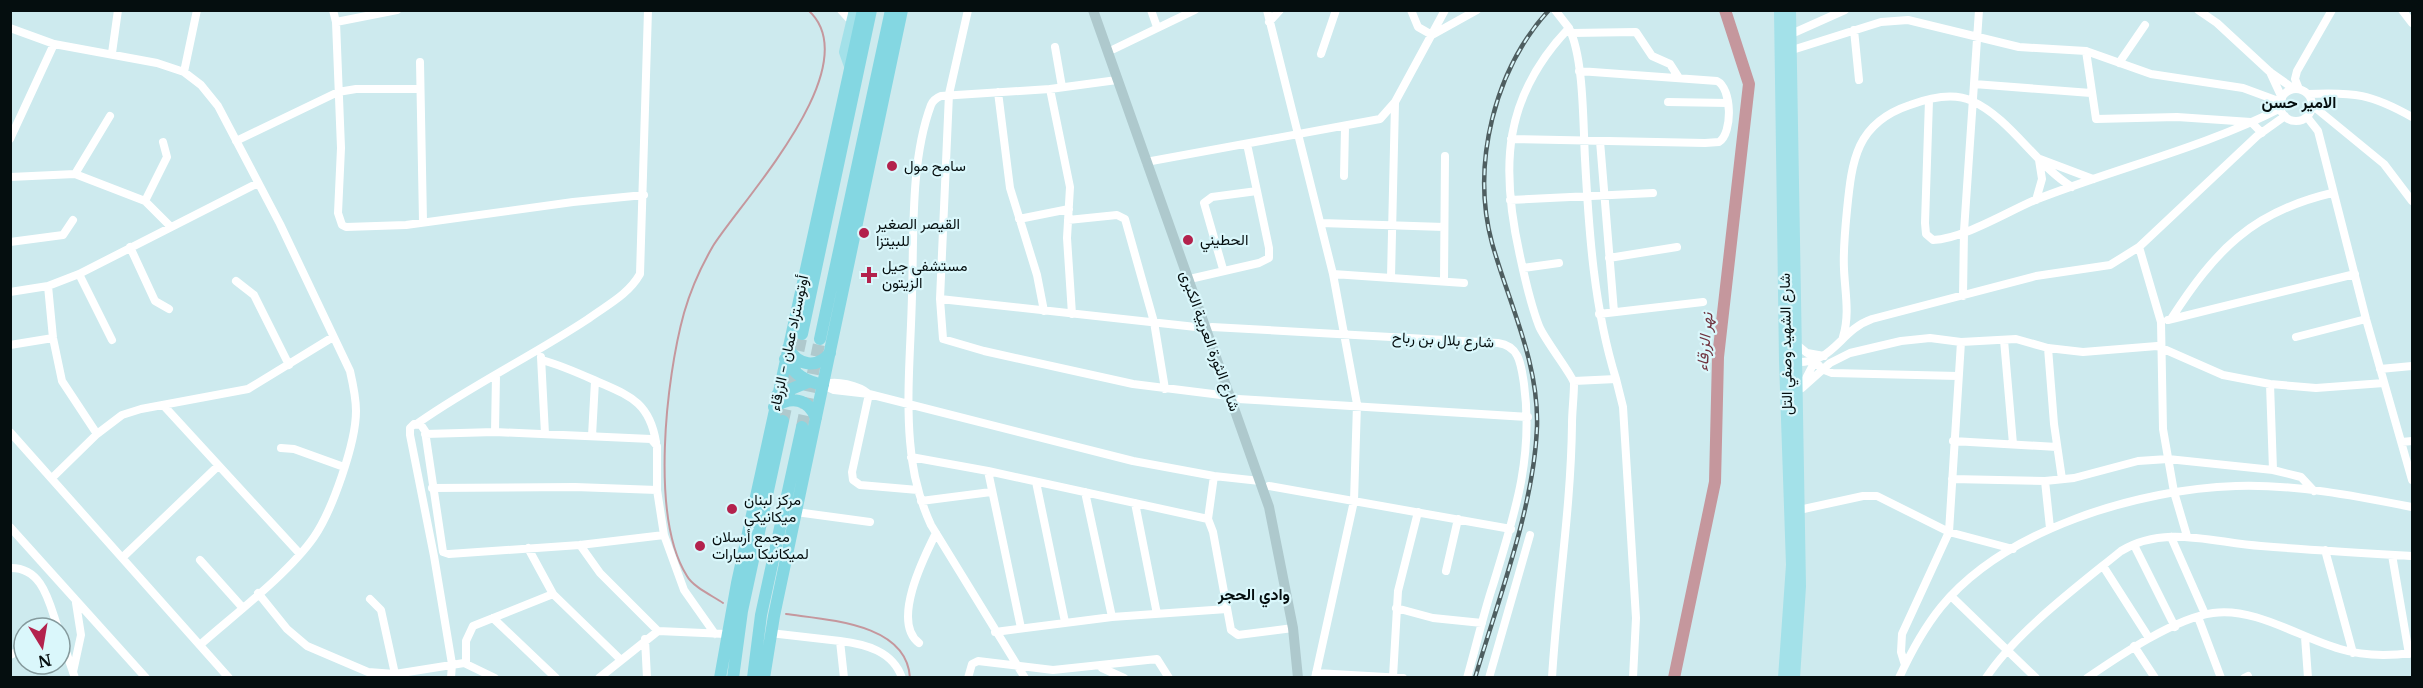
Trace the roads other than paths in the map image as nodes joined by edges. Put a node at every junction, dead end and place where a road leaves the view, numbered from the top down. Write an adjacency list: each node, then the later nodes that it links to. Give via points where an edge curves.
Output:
1 (118, 10): 47 (street)
2 (196, 10): 53 (street)
3 (333, 10): 31 (street)
4 (397, 10): 31 (street)
5 (648, 10): 103 (street)
6 (841, 10): 30 (street)
7 (863, 10): 51 (highway, أوتوستراد عمان - الزرقاء)
8 (871, 10): 150 (highway, أوتوستراد عمان - الزرقاء)
9 (891, 10): 155 (highway, أوتوستراد عمان - الزرقاء)
10 (902, 10): 166 (highway)
11 (968, 10): 66 (street)
12 (1093, 10): 56 (main road, شارع الثورة العربية الكبرى)
13 (1101, 10): 44 (main road, شارع الثورة العربية الكبرى)
14 (1151, 10): 36 (street)
15 (1267, 10): 32 (street)
16 (1280, 10): 32 (street)
17 (1336, 10): 48 (street)
18 (1411, 10): 39 (street, via 1418,27)
19 (1444, 10): 39 (street)
20 (1477, 10): 39 (street)
21 (1554, 10): 37 (street)
22 (1780, 10): 170 (main road, شارع الشهيد وصفي التل)
23 (1790, 10): 40 (main road, شارع الشهيد وصفي التل)
24 (1979, 10): 41 (street)
25 (2198, 10): 54 (street)
26 (2402, 10): 33 (street)
27 (1841, 11): 40 (street)
28 (2329, 11): 62 (street, via 2297,71)
29 (1188, 12): 36 (street)
30 (854, 16): 51 (main road, via 845,52)
31 (336, 22): 63 (street)
32 (1269, 22): 82 (street)
33 (2412, 22)
34 (2145, 25): 50 (street)
35 (10, 27): 42 (street)
36 (1157, 27): 44 (street)
37 (1570, 30): 52 (street); 55 (street, via 1636,32 1652,56 1670,64); 84 (street, via 1535,73)
38 (1854, 30): 41 (street, via 1901,20); 45 (street); 57 (street)
39 (1432, 34): 70 (street)
40 (1789, 35): 45 (main road, شارع الشهيد وصفي التل)
41 (1976, 36): 46 (street, via 2019,46); 58 (street)
42 (54, 44): 47 (street); 83 (street)
43 (1055, 47): 59 (street)
44 (1114, 49): 92 (main road, شارع الثورة العربية الكبرى)
45 (1788, 51): 160 (main road, شارع الشهيد وصفي التل)
46 (2086, 51): 50 (street); 65 (street)
47 (112, 53): 53 (street)
48 (1321, 54)
49 (420, 62): 60 (street)
50 (2119, 63): 72 (street, via 2151,74 2242,88)
51 (850, 66): 165 (highway, أوتوستراد عمان - الزرقاء)
52 (1579, 71): 55 (street); 86 (street)
53 (184, 72): 85 (street, via 214,100)
54 (2270, 72): 62 (street); 72 (street)
55 (1679, 78): 73 (street, via 1721,82)
56 (1117, 80): 59 (street); 92 (main road, شارع الثورة العربية الكبرى)
57 (1859, 80)
58 (1974, 84): 65 (street); 69 (street)
59 (1062, 87): 61 (street)
60 (420, 89): 63 (street); 113 (street)
61 (1050, 89): 64 (street); 109 (street, via 1068,176)
62 (2296, 89): 67 (street); 72 (street)
63 (338, 92): 85 (street); 113 (street, via 339,220 346,227)
64 (998, 92): 66 (street); 110 (street, via 1010,188)
65 (2091, 93): 79 (street, via 2096,119 2177,117)
66 (949, 94): 138 (street); 190 (street, via 932,102 918,165)
67 (2308, 94): 74 (street); 78 (street, via 2372,97)
68 (1929, 100): 69 (street, via 1944,96); 118 (street, via 1926,234 1936,240); 158 (street, via 1883,117 1864,136 1855,155 1844,264 1848,323)
69 (1974, 101): 91 (street); 118 (street)
70 (1395, 102): 80 (street, via 1380,119); 115 (street)
71 (1668, 102): 73 (street)
72 (2281, 102): 76 (street); 79 (street)
73 (1728, 103): 87 (street, via 1725,135 1719,142)
74 (2312, 105): 77 (street); 108 (street, via 2384,164)
75 (110, 116): 93 (street)
76 (2285, 116): 77 (street, via 2299,121); 81 (street)
77 (2307, 117): 101 (street, via 2318,131)
78 (2412, 117)
79 (2251, 122): 81 (street); 96 (street)
80 (1345, 127): 82 (street); 94 (street)
81 (2262, 132): 122 (street)
82 (1298, 136): 89 (street); 114 (street)
83 (10, 139)
84 (1511, 139): 86 (street); 105 (street, via 1507,165)
85 (236, 141): 97 (street)
86 (1584, 141): 87 (street); 104 (street)
87 (1600, 141): 102 (street)
88 (164, 142): 107 (street, via 167,157)
89 (1247, 144): 92 (street); 99 (street)
90 (1444, 156): 117 (street)
91 (2039, 159): 96 (street); 98 (street); 106 (street, via 2042,179)
92 (1149, 162): 131 (main road, شارع الثورة العربية الكبرى); 149 (main road, شارع الثورة العربية الكبرى)
93 (75, 174): 95 (street); 107 (street)
94 (1344, 176)
95 (10, 177)
96 (2093, 178): 98 (street)
97 (258, 183): 116 (street); 152 (street)
98 (2072, 187): 106 (street)
99 (1257, 191): 126 (street, via 1269,258); 126 (street, via 1212,197 1204,203)
100 (1653, 193): 102 (street)
101 (2332, 193): 129 (street); 145 (street, via 2290,204 2237,238 2201,275)
102 (1603, 194): 104 (street); 123 (street)
103 (644, 195): 113 (street); 164 (street, via 642,266 635,284)
104 (1587, 195): 105 (street); 144 (street)
105 (1510, 200): 125 (street)
106 (2037, 200): 118 (street)
107 (145, 201): 116 (street)
108 (2412, 201)
109 (1069, 209): 110 (street); 112 (street)
110 (1019, 219): 141 (street)
111 (73, 220): 119 (street, via 63,235)
112 (1068, 220): 143 (street); 147 (street, via 1123,216)
113 (423, 222)
114 (1321, 224): 115 (street); 128 (street)
115 (1393, 225): 117 (street); 130 (street)
116 (171, 227): 120 (street)
117 (1444, 227): 133 (street)
118 (1964, 231): 137 (street)
119 (10, 242)
120 (130, 247): 127 (street); 140 (street, via 156,303)
121 (1677, 247): 123 (street)
122 (2139, 247): 137 (street, via 2110,265 2044,275); 148 (street)
123 (1609, 258): 142 (street)
124 (1559, 263): 125 (street)
125 (1522, 267): 179 (street, via 1539,327)
126 (1223, 269): 131 (street)
127 (79, 274): 135 (street); 156 (street)
128 (1333, 274): 130 (street); 151 (street)
129 (2355, 274): 145 (street); 146 (street)
130 (1391, 277): 133 (street)
131 (1194, 278): 149 (main road, شارع الثورة العربية الكبرى)
132 (236, 281): 171 (street, via 254,295)
133 (1444, 281): 134 (street)
134 (1464, 283)
135 (48, 286): 136 (street); 154 (street)
136 (10, 292)
137 (1963, 296): 158 (street, via 1865,321)
138 (940, 298): 141 (street, شارع بلال بن رباح); 185 (street, via 944,340)
139 (1702, 302): 142 (street)
140 (169, 309)
141 (1044, 311): 143 (street, شارع بلال بن رباح)
142 (1614, 312): 144 (street)
143 (1072, 314): 147 (street, شارع بلال بن رباح)
144 (1599, 314): 177 (street)
145 (2171, 319): 148 (street)
146 (2366, 319): 153 (street); 174 (street)
147 (1154, 322): 149 (street, شارع بلال بن رباح); 185 (street)
148 (2161, 322): 162 (street)
149 (1209, 327): 151 (street, شارع بلال بن رباح); 187 (main road, شارع الثورة العربية الكبرى)
150 (802, 333)
151 (1344, 334): 191 (street); 194 (street, شارع بلال بن رباح, via 1509,345 1520,362)
152 (333, 337): 171 (street); 214 (street, via 350,371 356,394 354,435)
153 (2296, 337)
154 (53, 338): 161 (street); 200 (street, via 66,389)
155 (820, 339)
156 (112, 340)
157 (2004, 340): 159 (street); 163 (street, via 2025,340); 208 (street)
158 (1842, 341): 167 (street)
159 (1961, 342): 173 (street, via 1930,338 1901,341 1850,353); 176 (street)
160 (1796, 344): 167 (street, via 1812,354); 170 (main road, شارع الشهيد وصفي التل)
161 (10, 345)
162 (2163, 347): 163 (street, via 2083,352); 182 (street, via 2223,375); 212 (street, via 2162,410)
163 (2048, 348): 209 (street)
164 (541, 350): 168 (street); 175 (street)
165 (787, 353): 166 (highway, via 804,363 819,362); 180 (highway, via 795,372); 188 (highway, أوتوستراد عمان - الزرقاء)
166 (830, 353): 183 (highway)
167 (1825, 356): 169 (street)
168 (542, 360): 178 (street); 202 (street)
169 (1815, 361): 170 (street); 173 (street); 184 (street)
170 (1791, 362): 189 (main road, شارع الشهيد وصفي التل); 330 (main road, شارع الشهيد وصفي التل, via 1792,565)
171 (288, 365): 192 (street, via 248,389)
172 (2412, 366): 174 (street)
173 (1822, 369): 176 (street, via 1838,374); 184 (street)
174 (2380, 369): 181 (street)
175 (496, 375): 196 (street); 199 (street)
176 (1958, 376): 204 (street)
177 (1616, 380): 179 (street); 329 (street, via 1622,400 1636,618)
178 (595, 381): 203 (street); 206 (street, via 638,402 651,422)
179 (1574, 381): 328 (street, via 1571,480)
180 (808, 382): 183 (highway); 188 (highway)
181 (2384, 383): 182 (street, via 2316,388); 207 (street)
182 (2270, 384): 215 (street)
183 (823, 385): 186 (street); 193 (highway)
184 (1802, 388): 189 (street)
185 (1165, 389): 187 (street)
186 (869, 394): 190 (street); 227 (street, via 853,480 860,486)
187 (1234, 397): 191 (street); 224 (main road, شارع الثورة العربية الكبرى)
188 (776, 401): 193 (highway, via 802,401); 285 (highway, أوتوستراد عمان - الزرقاء)
189 (1797, 403): 236 (main road, شارع الشهيد وصفي التل)
190 (909, 404): 211 (street); 217 (street, via 1109,455)
191 (1356, 404): 194 (street); 233 (street)
192 (164, 406): 200 (street, via 122,416); 213 (street)
193 (816, 417): 237 (highway)
194 (1528, 417): 244 (street, شارع بلال بن رباح, via 1524,469)
195 (783, 421): 314 (highway, أوتوستراد عمان - الزرقاء, via 742,611)
196 (418, 423): 201 (street); 298 (street, via 411,425 410,435)
197 (802, 427): 315 (highway, via 761,615)
198 (10, 432): 218 (street)
199 (495, 432): 201 (street); 202 (street)
200 (96, 434): 218 (street)
201 (425, 434): 225 (street)
202 (545, 434): 203 (street)
203 (592, 435): 206 (street)
204 (1953, 441): 208 (street); 219 (street)
205 (2412, 441): 207 (street)
206 (656, 442): 226 (street)
207 (2402, 442): 221 (street)
208 (2013, 444): 209 (street)
209 (2057, 447): 220 (street)
210 (281, 448): 214 (street)
211 (911, 457): 216 (street); 227 (street)
212 (2168, 459): 215 (street); 220 (street); 231 (street)
213 (218, 466): 256 (street); 259 (street)
214 (344, 467): 256 (street, via 325,518)
215 (2273, 470): 228 (street, via 2301,477)
216 (988, 471): 223 (street); 229 (street)
217 (1214, 476): 224 (street); 239 (street)
218 (52, 478): 259 (street)
219 (1952, 479): 222 (street); 245 (street)
220 (2062, 479): 222 (street)
221 (2412, 480)
222 (2045, 481): 243 (street)
223 (1036, 482): 230 (street); 277 (street)
224 (1264, 484): 233 (street); 281 (main road, شارع الثورة العربية الكبرى); 324 (main road, شارع الثورة العربية الكبرى, via 1281,535)
225 (432, 488): 226 (street); 253 (street, via 443,552)
226 (657, 490): 247 (street)
227 (918, 490): 232 (street)
228 (2314, 491): 231 (street, via 2237,486); 235 (street)
229 (991, 492): 232 (street); 280 (street)
230 (1085, 492): 234 (street); 275 (street)
231 (2174, 492): 243 (street); 249 (street)
232 (921, 501): 246 (street)
233 (1354, 501): 238 (street); 304 (street)
234 (1135, 503): 239 (street); 272 (street)
235 (2412, 507)
236 (1799, 510): 245 (street, via 1871,495); 331 (main road, شارع الشهيد وصفي التل, via 1800,609)
237 (796, 512): 241 (street); 284 (highway)
238 (1418, 512): 240 (street); 270 (street)
239 (1208, 519): 271 (street)
240 (1458, 519): 244 (street); 263 (street)
241 (870, 522)
242 (10, 528): 268 (street)
243 (2050, 528): 254 (street)
244 (1511, 529): 278 (street, شارع بلال بن رباح)
245 (1949, 531): 254 (street); 299 (street, via 1902,634)
246 (936, 533): 283 (street); 290 (street, via 908,605 909,629)
247 (664, 535): 251 (street); 285 (street, via 684,590)
248 (1530, 535): 327 (street)
249 (2187, 536): 250 (street); 255 (street)
250 (2171, 537): 252 (street); 274 (street)
251 (580, 545): 253 (street); 282 (street, via 600,573)
252 (2134, 545): 261 (street); 279 (street)
253 (528, 548): 265 (street)
254 (2013, 549): 266 (street)
255 (2325, 550): 257 (street); 294 (street)
256 (300, 554): 264 (street)
257 (2392, 555): 258 (street); 295 (street)
258 (2412, 556)
259 (123, 557): 291 (street)
260 (200, 560): 269 (street)
261 (2103, 566): 287 (street); 293 (street)
262 (10, 568): 273 (street, via 26,571 39,581)
263 (1446, 571)
264 (258, 593): 269 (street); 302 (street, via 287,629 307,646 368,672)
265 (553, 594): 276 (street); 296 (street)
266 (1951, 596): 293 (street); 299 (street)
267 (370, 599): 302 (street, via 381,610)
268 (76, 602): 303 (street, via 81,635); 306 (street)
269 (242, 607): 291 (street)
270 (1396, 608): 278 (street, via 1433,618); 305 (street)
271 (1227, 609): 272 (street); 281 (street, via 1234,634)
272 (1157, 614): 275 (street)
273 (53, 616)
274 (2201, 616): 279 (street); 286 (street, via 2224,613 2255,618); 337 (street)
275 (1112, 617): 277 (street)
276 (493, 618): 297 (street, via 468,632); 310 (street)
277 (1065, 622): 280 (street)
278 (1482, 623): 326 (street, شارع بلال بن رباح)
279 (2175, 627): 287 (street)
280 (1021, 628): 283 (street)
281 (1293, 628): 323 (main road, شارع الثورة العربية الكبرى)
282 (658, 632): 285 (street); 288 (street)
283 (995, 632): 300 (street)
284 (770, 633): 289 (street); 316 (highway)
285 (721, 634): 313 (highway, أوتوستراد عمان - الزرقاء)
286 (2305, 637): 294 (street); 338 (street)
287 (2150, 638): 292 (street)
288 (645, 639): 296 (street); 312 (street)
289 (840, 640): 317 (street); 318 (street, via 881,652 897,666)
290 (919, 643)
291 (201, 644): 307 (street)
292 (2134, 646): 335 (street); 336 (street)
293 (2007, 651): 333 (street); 334 (street)
294 (2353, 652): 295 (street)
295 (2411, 653)
296 (620, 659): 311 (street)
297 (466, 663): 298 (street); 309 (street)
298 (452, 664): 302 (street); 308 (street)
299 (1905, 665): 332 (street)
300 (1018, 667): 301 (street); 319 (street, via 975,662); 320 (street)
301 (1101, 667): 321 (street); 322 (street, via 1157,659)
302 (395, 674)
303 (74, 675)
304 (1316, 675): 305 (street)
305 (1393, 677): 325 (street)
306 (146, 678)
307 (229, 678)
308 (451, 678)
309 (495, 678)
310 (556, 678)
311 (599, 678)
312 (647, 678)
313 (720, 678)
314 (734, 678)
315 (753, 678)
316 (764, 678)
317 (844, 678)
318 (902, 678)
319 (968, 678)
320 (1025, 678)
321 (1124, 678)
322 (1169, 678)
323 (1298, 678)
324 (1304, 678)
325 (1403, 678)
326 (1467, 678)
327 (1489, 678)
328 (1552, 678)
329 (1632, 678)
330 (1784, 678)
331 (1794, 678)
332 (1899, 678)
333 (1986, 678)
334 (2036, 678)
335 (2087, 678)
336 (2155, 678)
337 (2221, 678)
338 (2308, 678)

